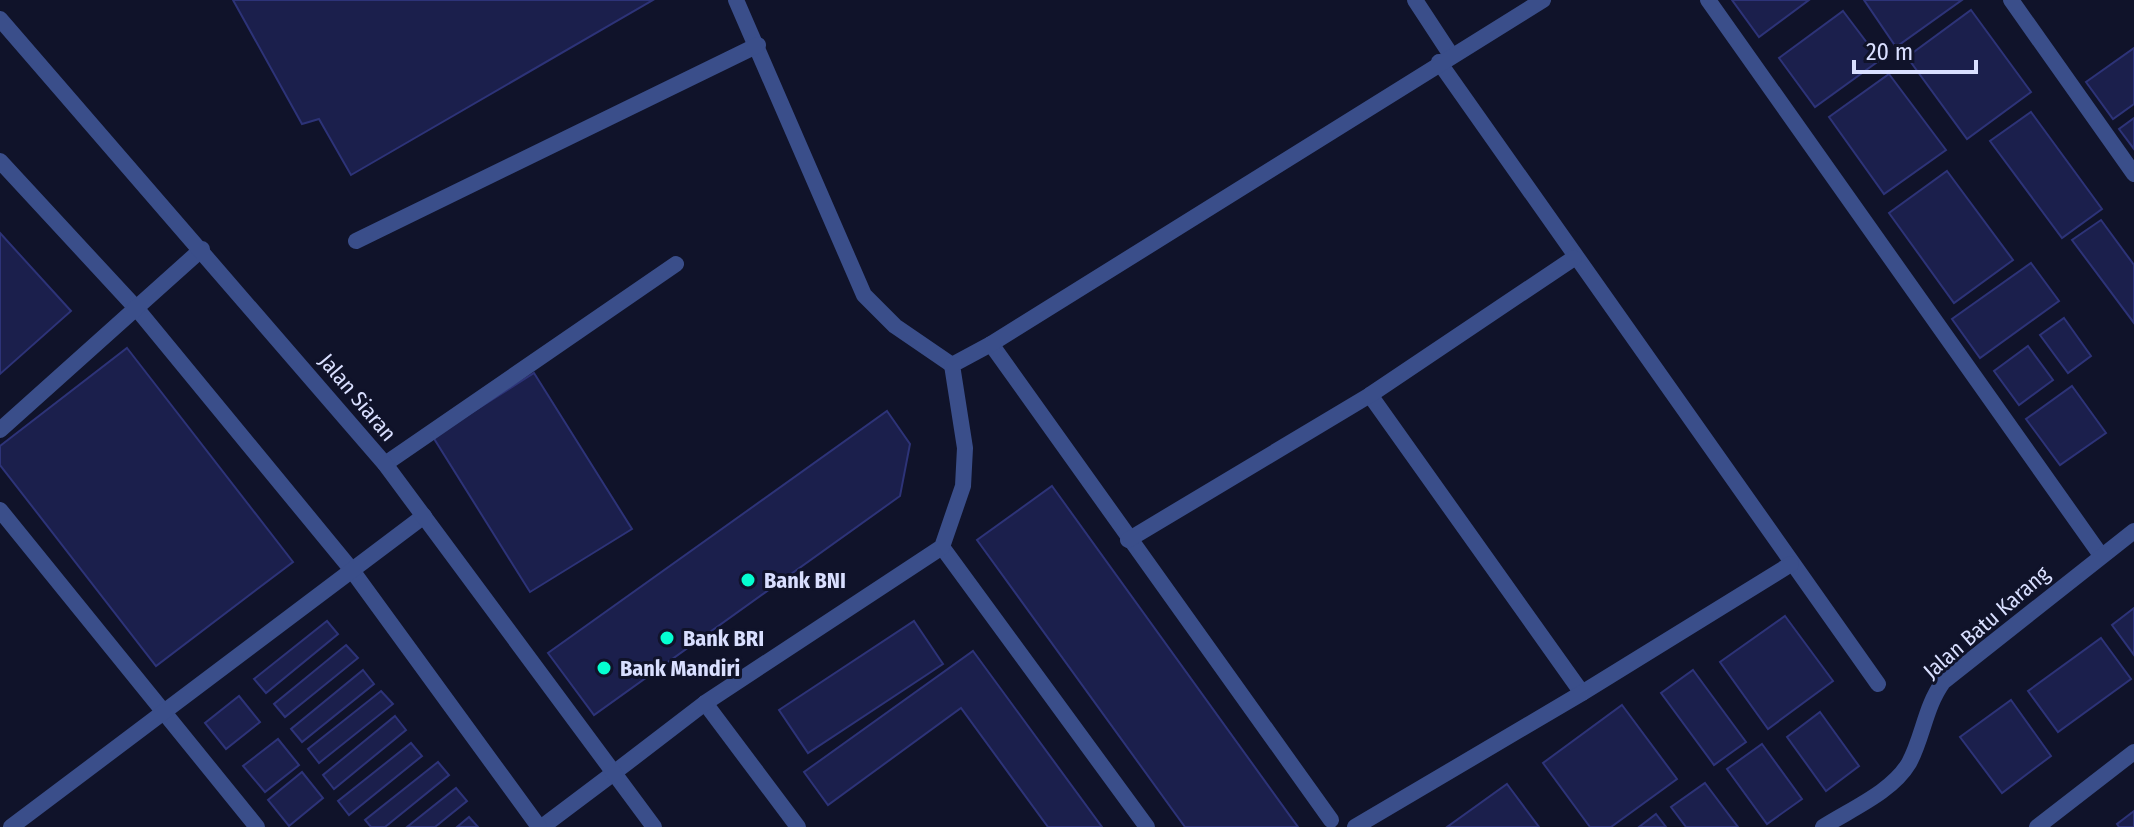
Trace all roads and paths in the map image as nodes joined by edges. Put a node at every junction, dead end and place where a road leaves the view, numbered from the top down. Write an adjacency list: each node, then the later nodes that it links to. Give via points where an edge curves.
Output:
1 (736, 0): 7 (street)
2 (1415, 0): 8 (street)
3 (1543, 0): 8 (street)
4 (1708, 0): 26 (street)
5 (2011, 0): 10 (street)
6 (0, 19): 12 (street, Jalan Siaran)
7 (758, 45): 11 (street); 17 (street, via 864,295 895,326)
8 (1445, 58): 13 (street); 16 (street)
9 (0, 161): 15 (street)
10 (2134, 174)
11 (356, 241)
12 (202, 249): 15 (street); 20 (street, Jalan Siaran)
13 (1574, 258): 18 (street); 27 (street)
14 (676, 264): 20 (street)
15 (137, 309): 19 (street); 28 (street)
16 (991, 344): 17 (street); 24 (street)
17 (952, 365): 25 (street, via 965,448 963,486)
18 (1370, 395): 24 (street); 30 (street)
19 (0, 430)
20 (385, 464): 22 (street, Jalan Siaran)
21 (0, 510): 32 (street)
22 (424, 516): 28 (street); 34 (street, Jalan Siaran)
23 (2134, 531): 26 (street, Jalan Batu Karang)
24 (1128, 540): 35 (street)
25 (942, 547): 31 (street); 41 (street)
26 (2100, 554): 43 (street, Jalan Batu Karang, via 1943,682 1931,699 1910,762 1897,779)
27 (1791, 564): 29 (street); 30 (street)
28 (351, 569): 32 (street); 38 (street)
29 (1878, 684)
30 (1582, 693): 42 (street)
31 (705, 703): 34 (street); 40 (street)
32 (163, 711): 36 (street); 37 (street)
33 (2134, 752): 44 (street)
34 (615, 772): 38 (street); 39 (street, Jalan Siaran)
35 (1331, 820)
36 (11, 827)
37 (257, 827)
38 (541, 827)
39 (654, 827)
40 (798, 827)
41 (1147, 827)
42 (1355, 827)
43 (1823, 827)
44 (2037, 827)

